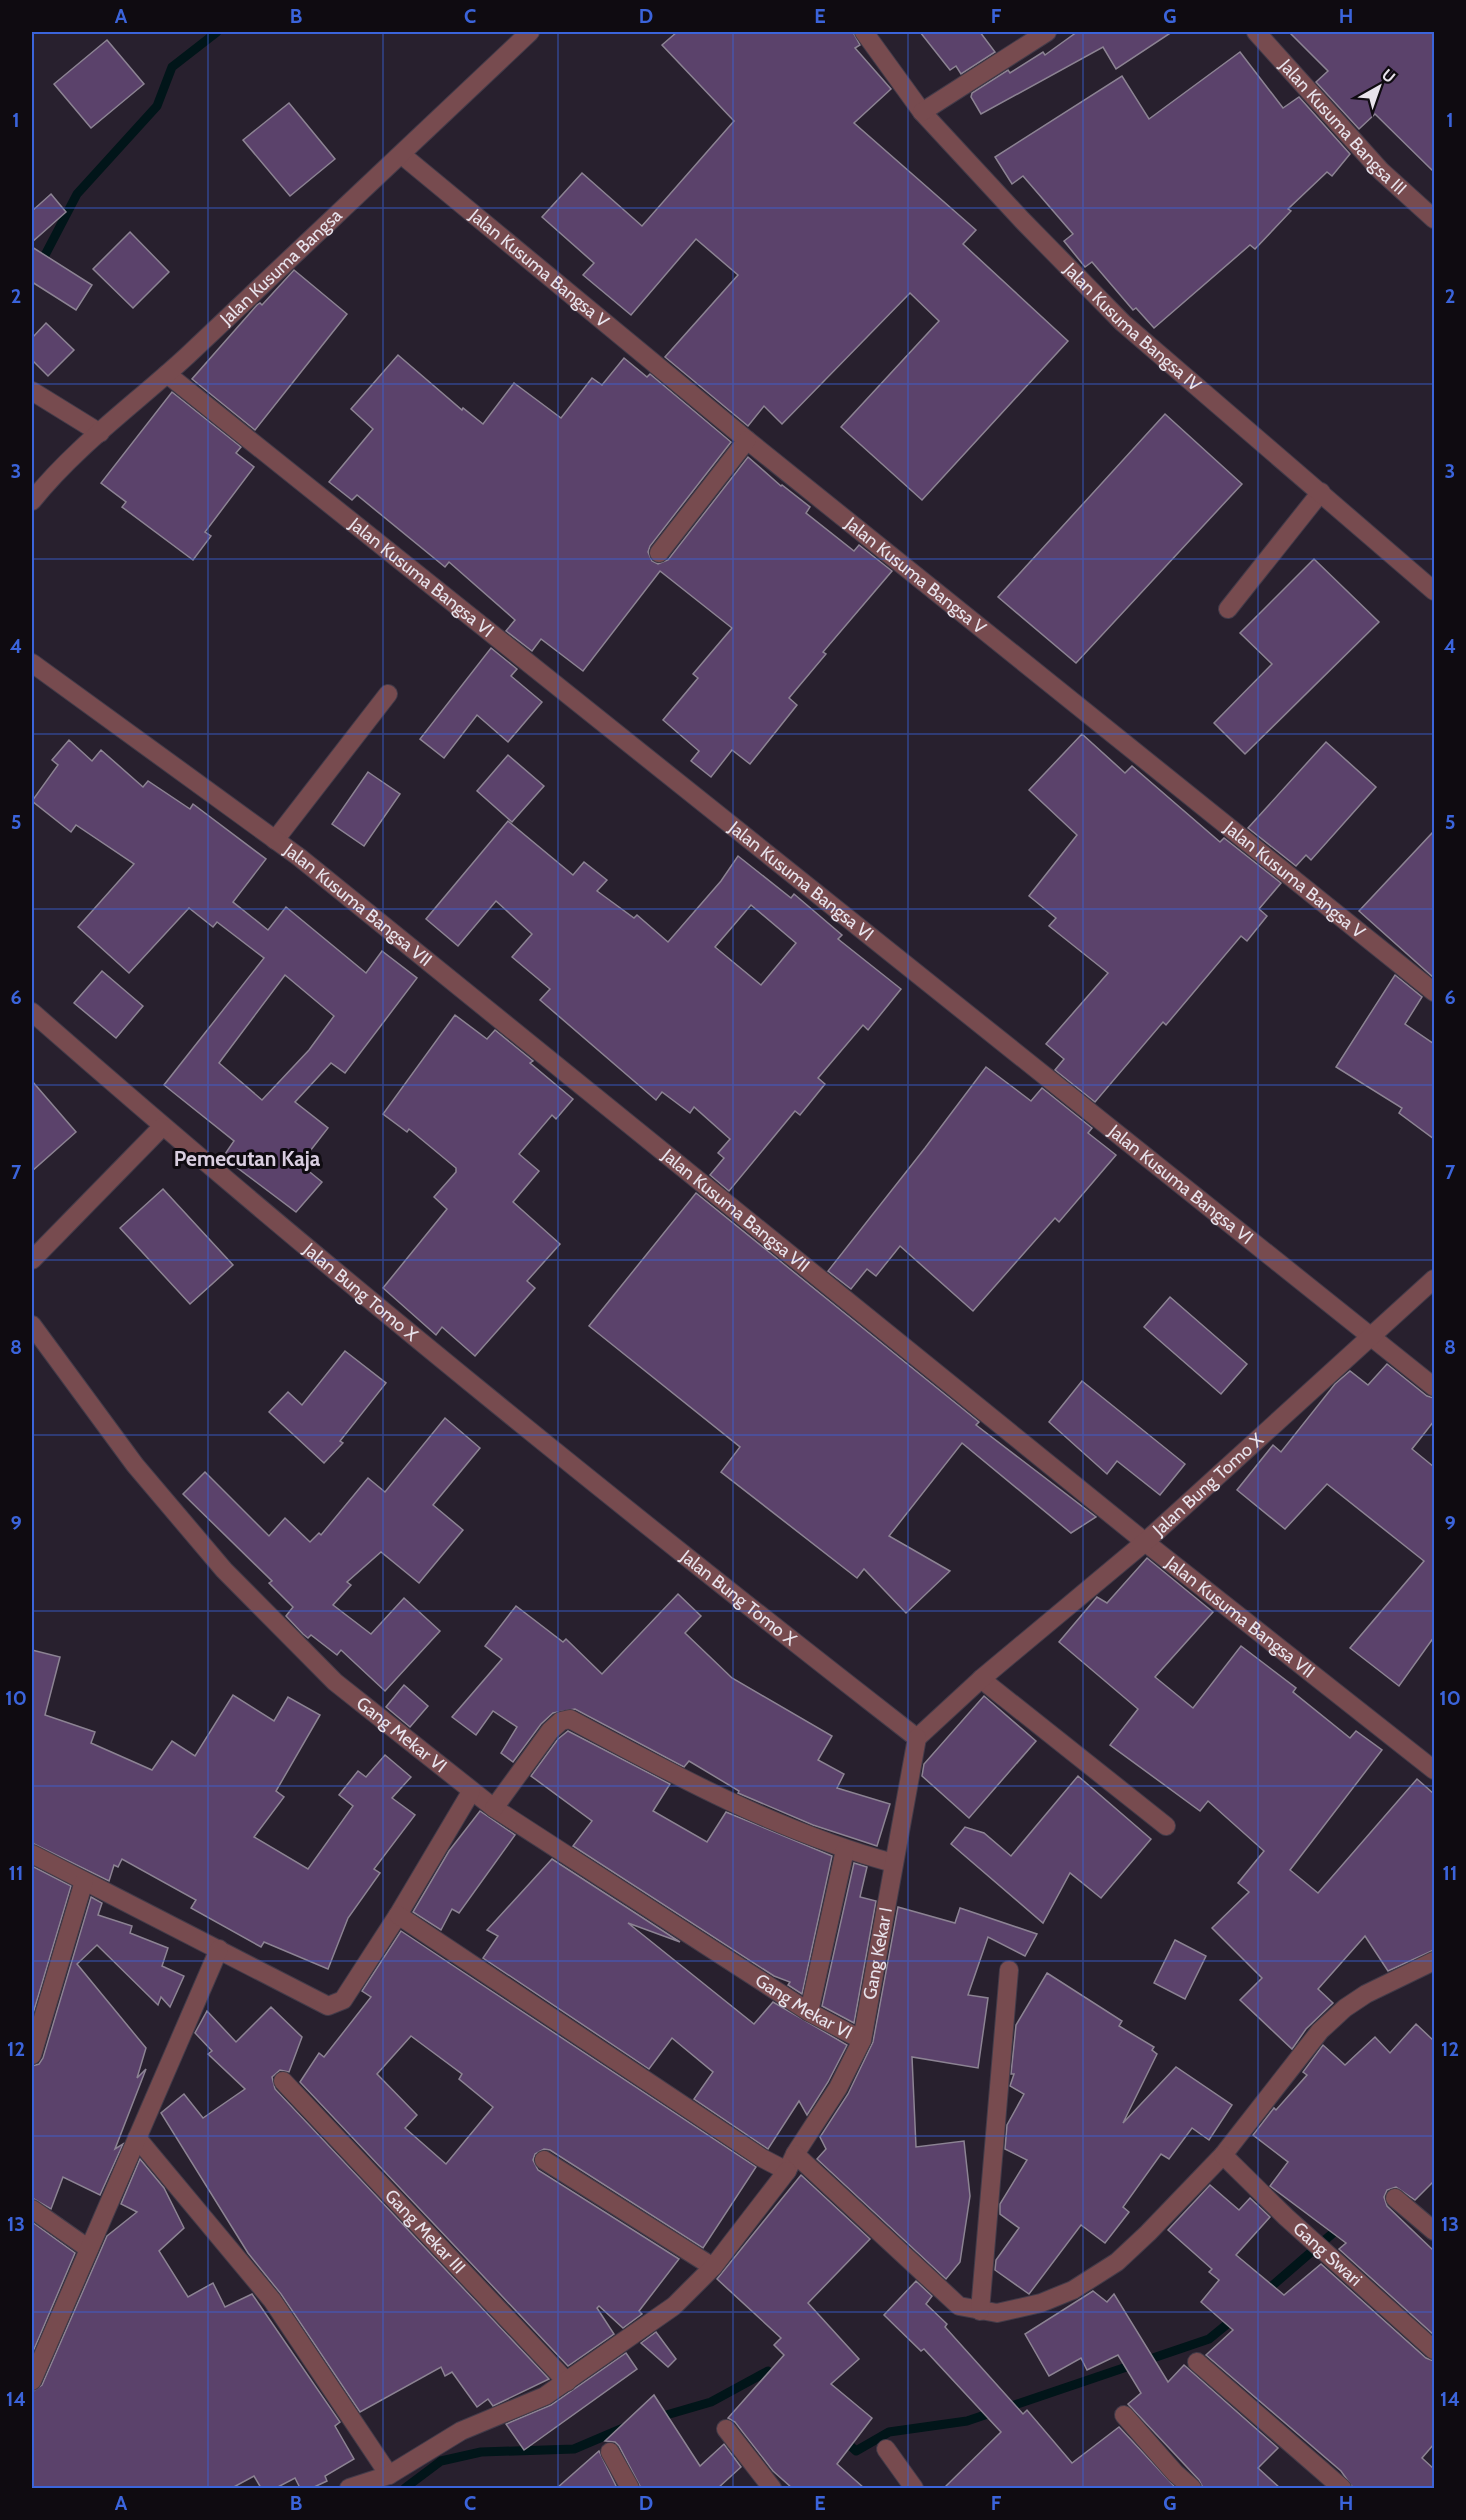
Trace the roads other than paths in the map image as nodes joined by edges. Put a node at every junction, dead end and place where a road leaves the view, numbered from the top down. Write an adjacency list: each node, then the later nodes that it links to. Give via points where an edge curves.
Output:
1 (530, 32): 6 (street, Jalan Kusuma Bangsa)
2 (864, 32): 5 (street, Jalan Kusuma Bangsa IV)
3 (1047, 32): 5 (street)
4 (1256, 32): 7 (street, Jalan Kusuma Bangsa III, via 1381,171)
5 (922, 112): 12 (street, Jalan Kusuma Bangsa IV, via 1123,323)
6 (402, 155): 8 (street, Jalan Kusuma Bangsa); 11 (street, Jalan Kusuma Bangsa V)
7 (1434, 219)
8 (167, 374): 10 (street, Jalan Kusuma Bangsa); 26 (street, Jalan Kusuma Bangsa VI)
9 (32, 391): 10 (street)
10 (100, 433): 13 (street, Jalan Kusuma Bangsa)
11 (747, 440): 14 (street); 20 (street, Jalan Kusuma Bangsa V)
12 (1321, 492): 15 (street, Jalan Kusuma Bangsa IV); 16 (street)
13 (32, 501)
14 (659, 554)
15 (1434, 591)
16 (1228, 609)
17 (32, 663): 19 (street, Jalan Kusuma Bangsa VII)
18 (388, 694): 19 (street)
19 (275, 840): 28 (street, Jalan Kusuma Bangsa VII)
20 (1434, 992)
21 (32, 1012): 22 (street, Jalan Bung Tomo X)
22 (162, 1127): 23 (street); 30 (street, Jalan Bung Tomo X, via 654,1533)
23 (32, 1260)
24 (1434, 1279): 26 (street, Jalan Bung Tomo X)
25 (32, 1325): 32 (street, Gang Mekar VI, via 135,1465 224,1570 335,1682)
26 (1372, 1337): 27 (street, Jalan Kusuma Bangsa VI); 28 (street, Jalan Bung Tomo X)
27 (1434, 1387)
28 (1145, 1542): 29 (street, Jalan Bung Tomo X); 31 (street, Jalan Kusuma Bangsa VII)
29 (981, 1679): 30 (street, Jalan Bung Tomo X); 34 (street)
30 (917, 1738): 37 (street, Gang Kekar I)
31 (1434, 1770)
32 (471, 1792): 33 (street, Gang Mekar VI); 39 (street)
33 (494, 1808): 35 (street, via 550,1731 570,1719 669,1773); 43 (street, Gang Mekar VI)
34 (1166, 1826)
35 (845, 1850): 37 (street); 43 (street)
36 (32, 1854): 38 (street)
37 (893, 1863): 44 (street, Gang Kekar I)
38 (84, 1881): 40 (street); 45 (street)
39 (398, 1915): 40 (street, via 343,2000 328,2006); 51 (street)
40 (219, 1949): 47 (street)
41 (1434, 1961): 49 (street, via 1366,1994 1320,2031)
42 (1009, 1970): 57 (street)
43 (808, 2012): 44 (street, Gang Mekar VI)
44 (862, 2040): 48 (street, Gang Kekar I, via 838,2088)
45 (32, 2055)
46 (283, 2081): 61 (street, Gang Mekar III)
47 (137, 2138): 55 (street); 66 (street, via 272,2300)
48 (795, 2154): 51 (street, Gang Kekar I); 57 (street, via 958,2306)
49 (1223, 2155): 57 (street, via 1117,2262 1073,2290 1041,2303 997,2313); 58 (street, Gang Swari)
50 (544, 2160): 56 (street)
51 (787, 2171): 56 (street, Gang Kekar I)
52 (1395, 2198): 54 (street)
53 (32, 2209): 55 (street)
54 (1434, 2231)
55 (89, 2249): 60 (street)
56 (713, 2267): 61 (street, Gang Kekar I, via 674,2306)
57 (980, 2311)
58 (1434, 2350)
59 (1197, 2362): 72 (street)
60 (32, 2380)
61 (567, 2382): 66 (street, Gang Kekar I, via 544,2396 461,2431)
62 (1124, 2415): 71 (street)
63 (726, 2429): 69 (street)
64 (886, 2449): 70 (street)
65 (610, 2452): 68 (street)
66 (389, 2475): 67 (street, Gang Kekar I)
67 (363, 2487)
68 (630, 2488)
69 (772, 2488)
70 (914, 2488)
71 (1192, 2488)
72 (1342, 2488)

